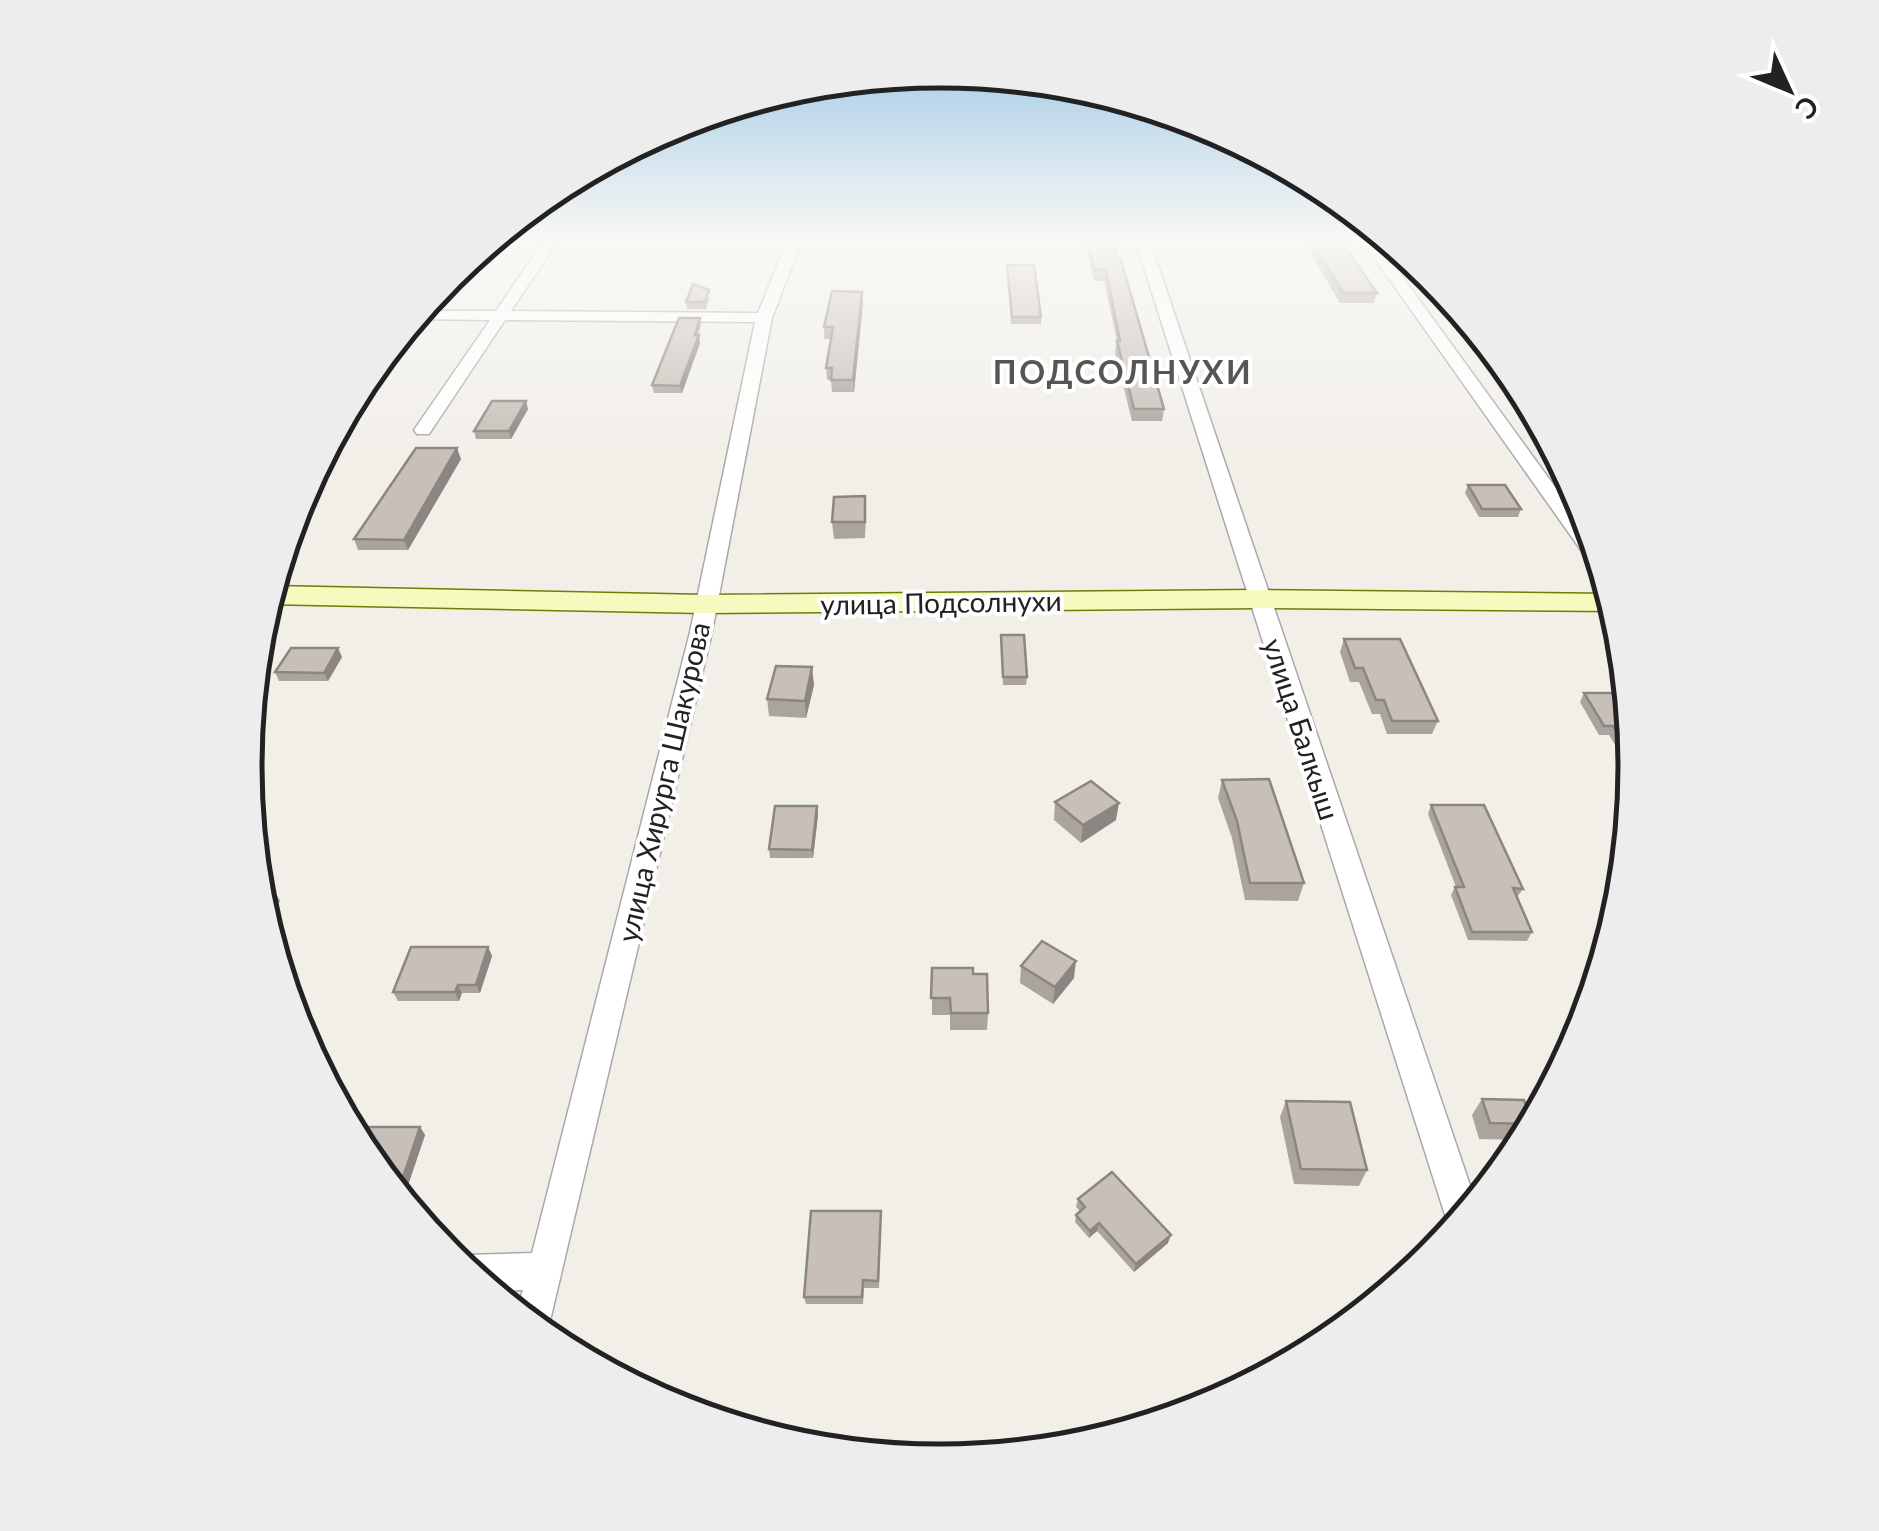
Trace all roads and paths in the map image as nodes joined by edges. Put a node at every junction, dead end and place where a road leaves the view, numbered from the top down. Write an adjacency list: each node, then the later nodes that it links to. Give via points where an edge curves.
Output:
1 (505, 310): 6 (street)
2 (767, 310): 7 (street, улица Хирурга Шакурова)
3 (1165, 310): 11 (street, улица Балкыш)
4 (1419, 310): 9 (street)
5 (433, 315): 6 (street)
6 (502, 315): 7 (street); 8 (street)
7 (764, 318): 13 (street, улица Хирурга Шакурова)
8 (423, 430)
9 (1574, 527)
10 (284, 595): 13 (street, улица Подсолнухи)
11 (1259, 599): 12 (street, улица Подсолнухи); 13 (street, улица Подсолнухи); 14 (street, улица Балкыш)
12 (1597, 602)
13 (704, 604): 15 (street, улица Хирурга Шакурова)
14 (1458, 1201)
15 (546, 1271): 16 (street); 17 (street, улица Хирурга Шакурова)
16 (488, 1272)
17 (536, 1310)

